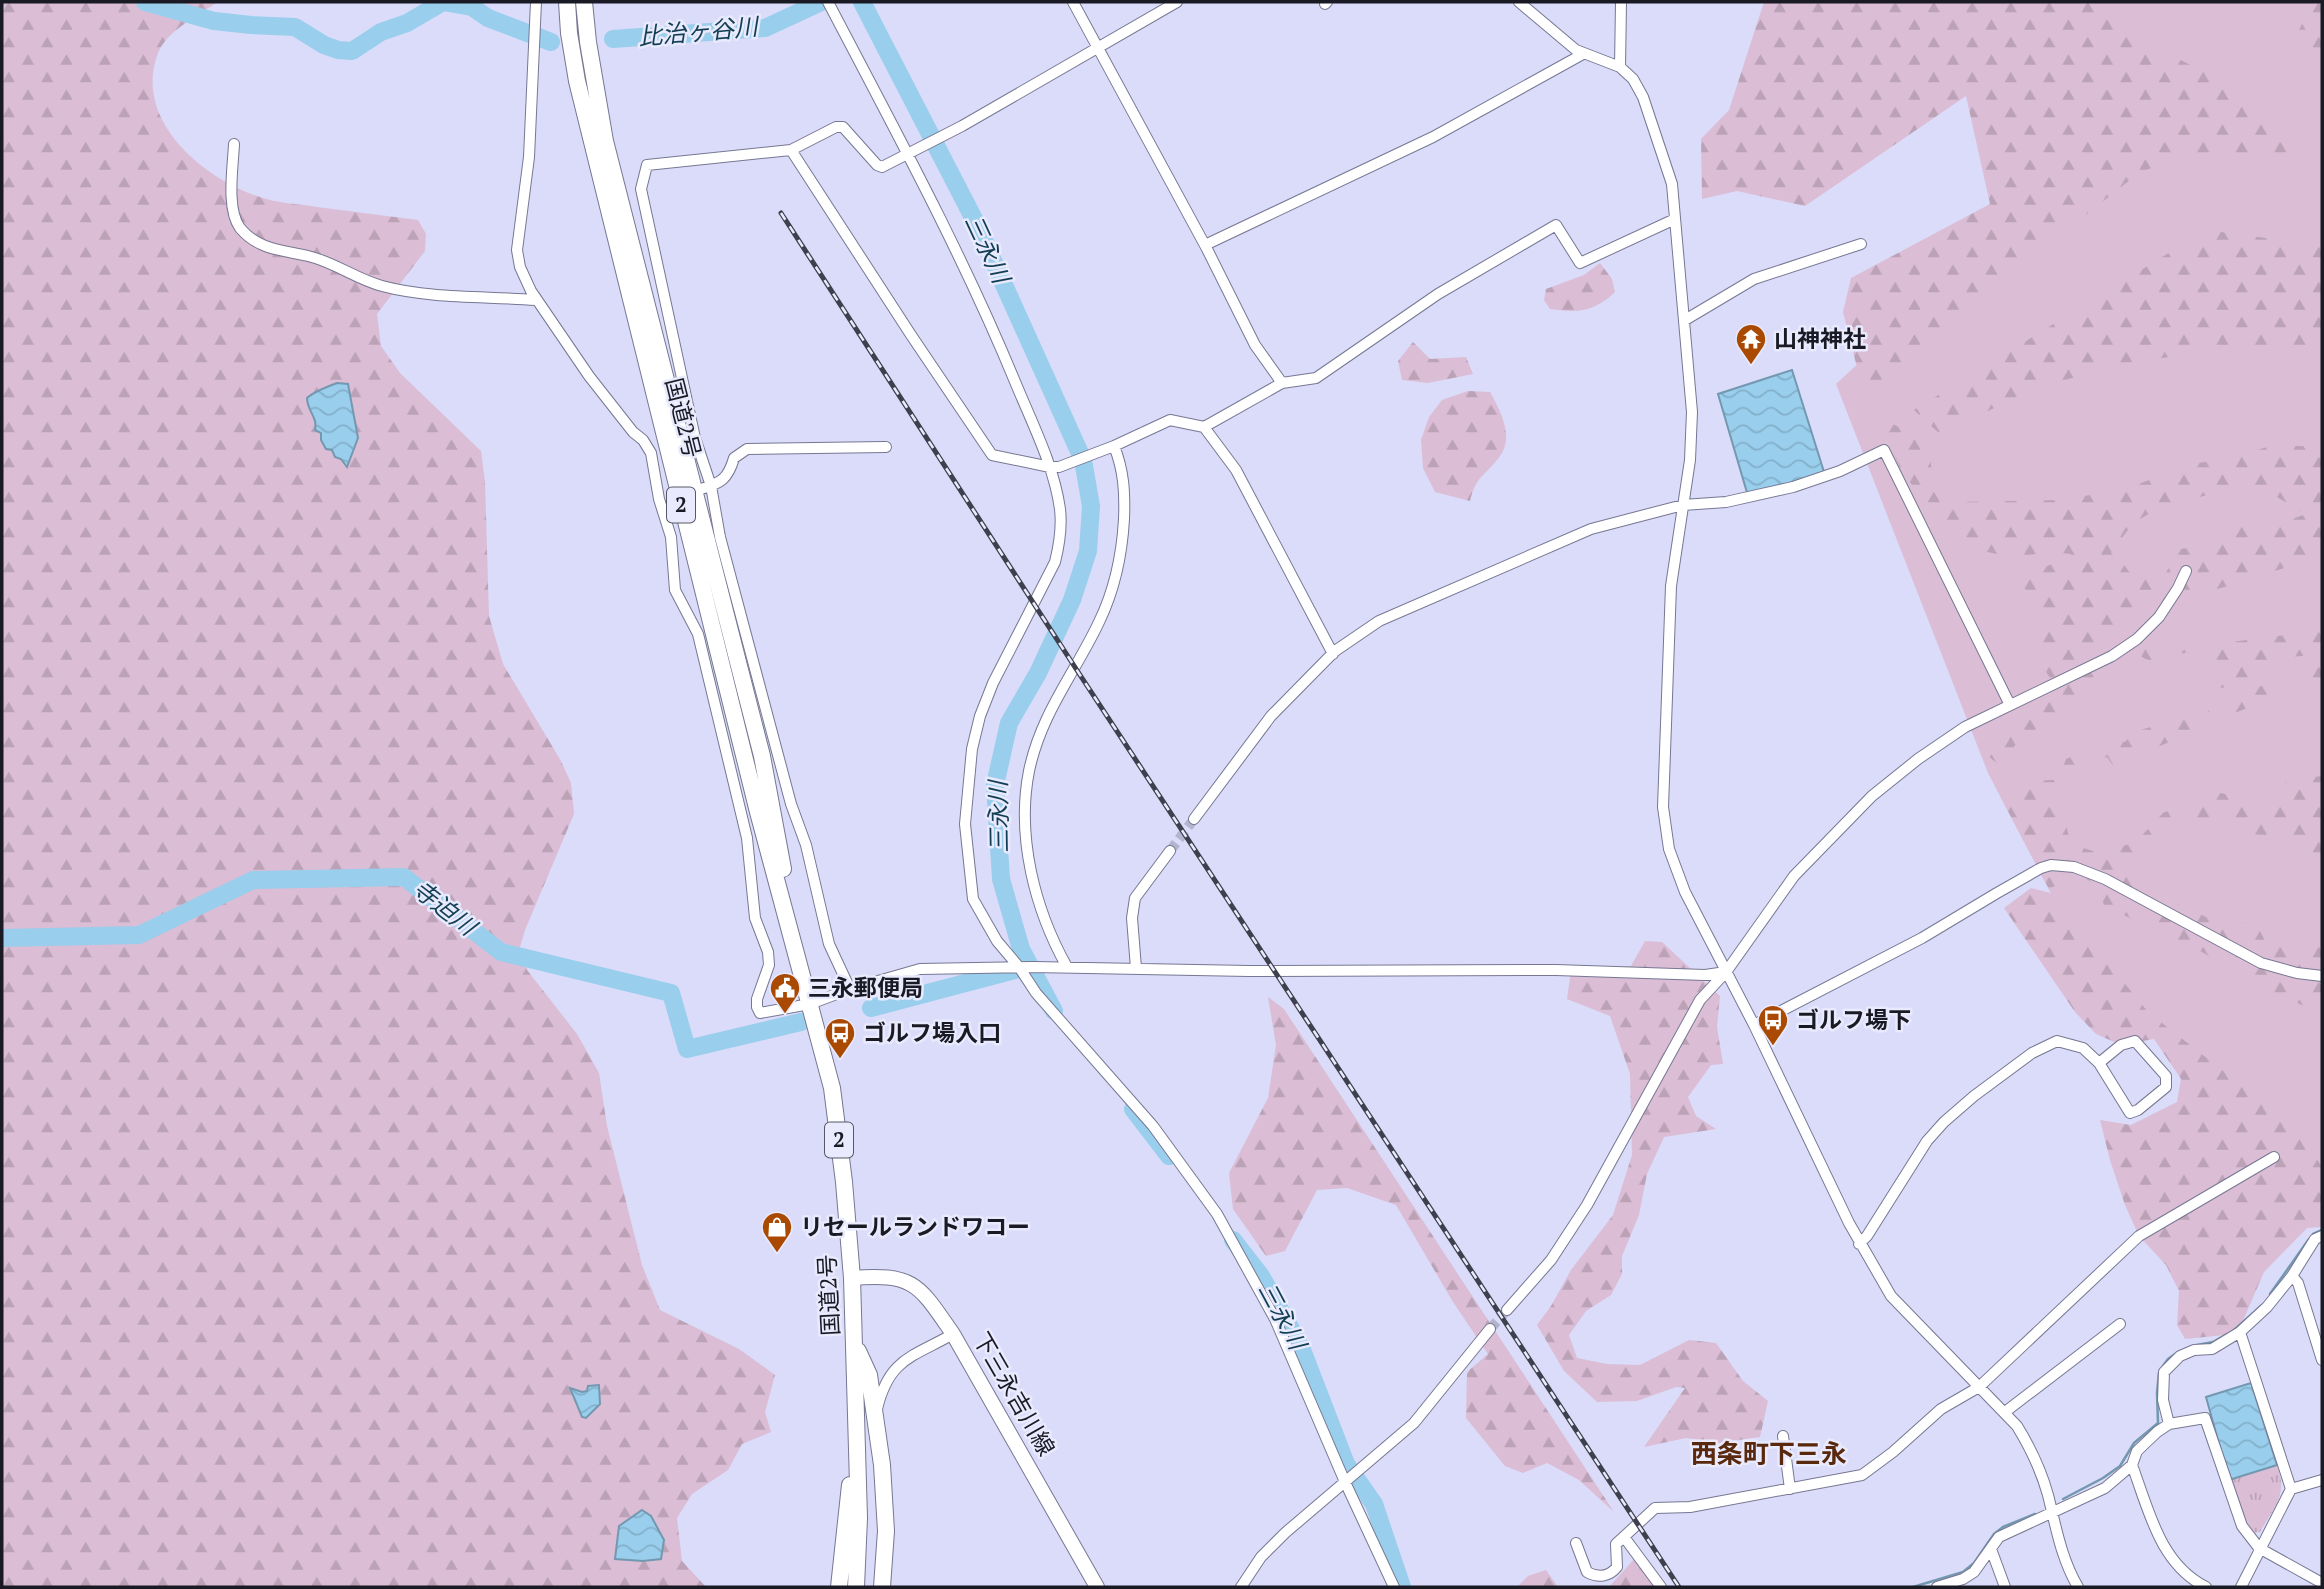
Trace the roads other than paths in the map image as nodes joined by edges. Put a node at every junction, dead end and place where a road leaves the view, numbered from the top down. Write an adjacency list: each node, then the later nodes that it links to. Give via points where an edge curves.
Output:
1 (536, 2): 18 (street, via 529,157 517,250)
2 (567, 2): 38 (highway, 国道2号 / 2, via 577,81)
3 (584, 2): 38 (highway, 国道2号 / 2, via 605,141 762,756)
4 (828, 2): 14 (street)
5 (1073, 2): 9 (street)
6 (1177, 2): 9 (street)
7 (1519, 2): 10 (street)
8 (1622, 2): 11 (street)
9 (1099, 48): 14 (street); 17 (street)
10 (1583, 54): 11 (street); 17 (street, via 1433,137)
11 (1620, 68): 15 (street, via 1643,97 1672,184)
12 (234, 144): 18 (street, via 234,217 240,228 264,247 309,256 377,285 404,291)
13 (791, 150): 14 (street, via 843,127 882,167); 24 (street, via 992,455); 25 (street, via 647,165 641,189)
14 (910, 153): 24 (street)
15 (1675, 219): 19 (street); 20 (street, via 1580,263 1556,225 1438,294 1316,378)
16 (1861, 244): 19 (street, via 1755,279)
17 (1205, 246): 20 (street, via 1255,345)
18 (536, 300): 38 (street, via 651,453 664,498 675,590 698,634 747,838 755,918 769,965 757,1007 760,1013 770,1013)
19 (1685, 320): 26 (street, via 1692,412)
20 (1282, 383): 21 (street)
21 (1204, 427): 23 (street, via 1170,420); 28 (street, via 1236,470)
22 (886, 447): 25 (street, via 747,449 734,458 722,483)
23 (1111, 447): 24 (street); 33 (street, via 1126,488 1116,579 1099,622 1055,698 1027,787 1025,824 1037,896)
24 (1055, 467): 32 (street, via 1060,511 1055,562 981,716 972,749 965,824 973,899 997,941)
25 (706, 487): 37 (street, via 806,845 829,944)
26 (1684, 505): 28 (street, via 1591,529 1379,621); 29 (street, via 1726,502 1793,486 1884,450); 35 (street, via 1671,586 1663,807 1669,849 1681,881)
27 (2186, 571): 29 (street, via 2159,617 2137,639 2112,656)
28 (1333, 654): 30 (street, via 1271,716)
29 (2010, 705): 35 (street, via 1965,727 1918,759 1854,813 1794,876)
30 (1194, 819)
31 (1170, 850): 34 (street, via 1135,898)
32 (1019, 967): 33 (street); 37 (street, via 920,969); 60 (street, via 1036,993 1153,1126 1217,1214 1275,1319)
33 (1067, 967): 34 (street)
34 (1136, 968): 35 (street)
35 (1726, 972): 39 (street); 46 (street, via 1700,1000 1587,1205 1551,1260)
36 (2322, 976): 39 (street, via 2261,963 2105,879 2074,867 2051,865)
37 (850, 989): 38 (street)
38 (810, 1004): 45 (highway, 国道2号 / 2, via 832,1088)
39 (1754, 1025): 43 (street)
40 (2099, 1063): 40 (street, via 2121,1045 2135,1041 2166,1076 2166,1087 2130,1113); 43 (street, via 2083,1048 2057,1041 2032,1053 1974,1096 1927,1141)
41 (2274, 1157): 53 (street, via 2139,1236)
42 (2322, 1236): 44 (street)
43 (1859, 1244): 53 (street, via 1891,1296)
44 (2292, 1276): 49 (street); 52 (street)
45 (852, 1278): 50 (main road, 下三永吉川線, via 892,1276 910,1283 927,1296); 51 (highway, 国道2号 / 2)
46 (1507, 1310)
47 (2120, 1324): 54 (street)
48 (1490, 1329): 60 (street, via 1414,1423)
49 (2240, 1332): 56 (street, via 2212,1349 2180,1356 2164,1372 2163,1400); 63 (street)
50 (953, 1334): 55 (street, via 896,1366 880,1395); 73 (main road, 下三永吉川線)
51 (855, 1342): 55 (highway, via 869,1375); 58 (highway, 国道2号 / 2)
52 (2322, 1360)
53 (1979, 1387): 54 (street); 62 (street, via 1941,1409 1863,1475)
54 (2005, 1412): 64 (street, via 2031,1449)
55 (875, 1417): 72 (highway, via 886,1531)
56 (2169, 1424): 59 (street, via 2137,1451); 67 (street, via 2205,1418 2239,1518)
57 (1783, 1436): 62 (street)
58 (858, 1439): 70 (highway); 71 (highway, 国道2号 / 2)
59 (2132, 1465): 64 (street, via 2105,1488); 80 (street, via 2163,1547 2185,1575)
60 (1347, 1480): 74 (street, via 1261,1557); 75 (street)
61 (2322, 1480): 63 (street)
62 (1790, 1489): 65 (street, via 1689,1507 1655,1508)
63 (2291, 1489): 67 (street)
64 (2051, 1513): 68 (street, via 1999,1537); 79 (street, via 2062,1555)
65 (1623, 1537): 66 (street, via 1616,1544 1617,1567 1598,1577 1587,1572); 76 (street)
66 (1576, 1543)
67 (2259, 1548): 69 (street); 81 (street)
68 (1991, 1549): 77 (street, via 1974,1572); 78 (street)
69 (2322, 1583)
70 (839, 1587)
71 (856, 1587)
72 (883, 1587)
73 (1097, 1587)
74 (1241, 1587)
75 (1394, 1587)
76 (1661, 1587)
77 (1937, 1587)
78 (2005, 1587)
79 (2078, 1587)
80 (2206, 1587)
81 (2241, 1587)

